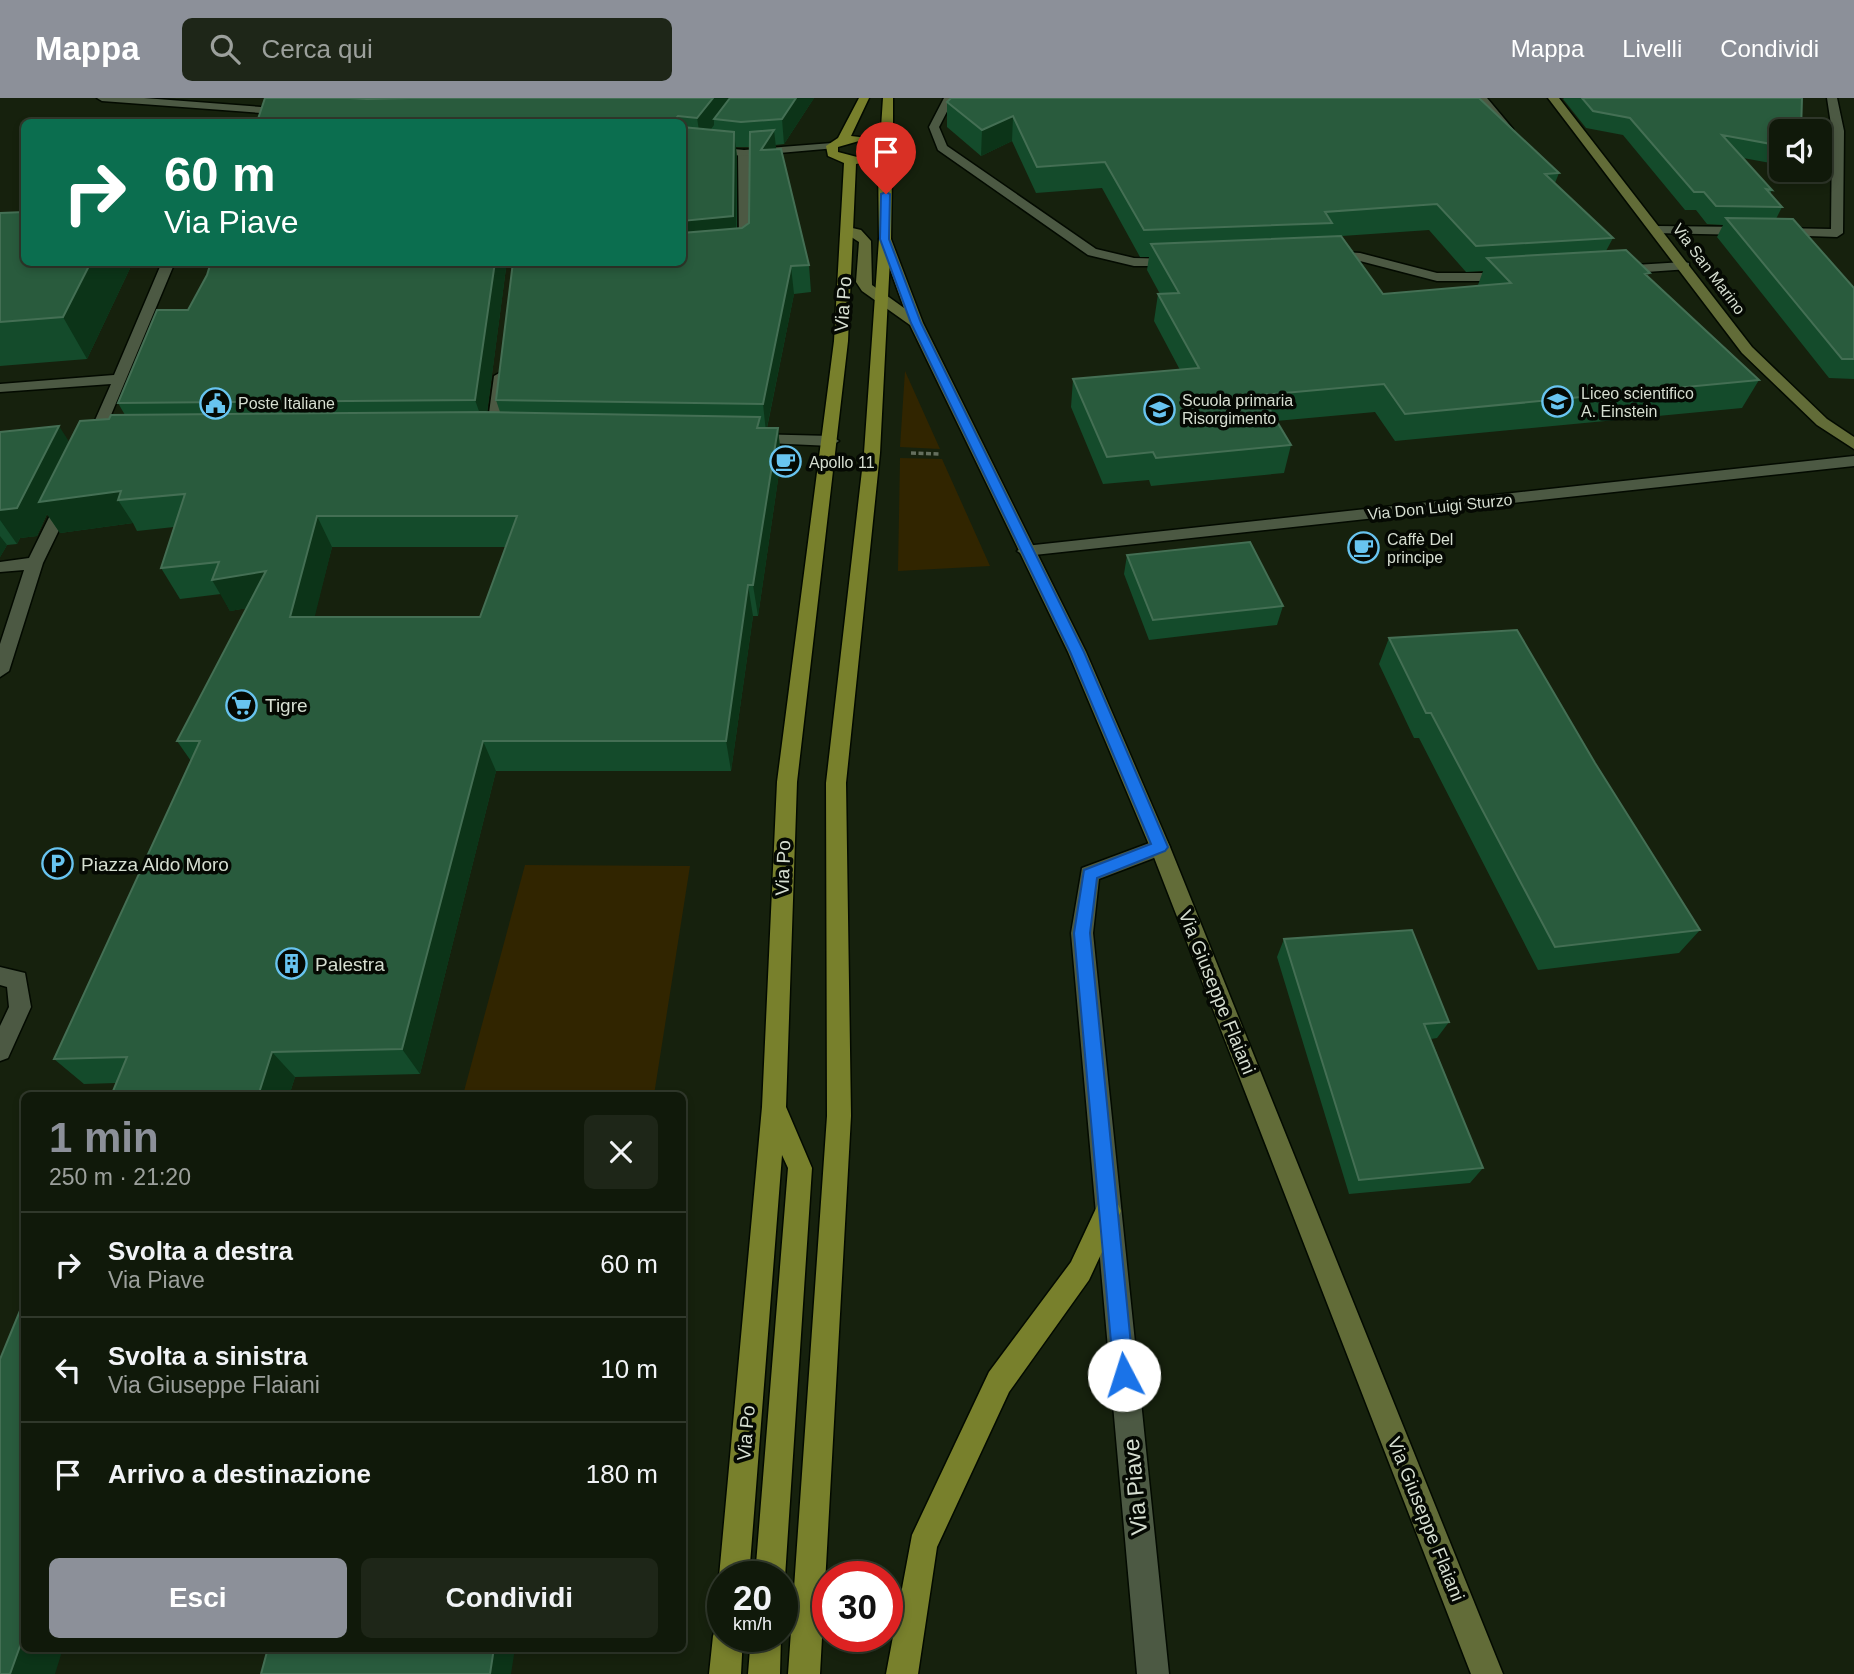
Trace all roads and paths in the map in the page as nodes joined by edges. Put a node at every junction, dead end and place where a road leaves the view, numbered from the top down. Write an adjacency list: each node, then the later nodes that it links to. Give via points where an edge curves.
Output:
1 (102, 98): 8 (street)
2 (864, 98): 13 (main road)
3 (888, 98): 15 (main road)
4 (949, 98): 28 (street, via 934,127 942,148 1082,246 1113,260)
5 (1481, 98): 11 (street)
6 (1553, 98): 21 (street, Via San Marino)
7 (1832, 98): 24 (street, via 1838,131 1837,233)
8 (236, 108): 9 (street); 10 (street)
9 (299, 113)
10 (231, 119)
11 (1515, 138)
12 (712, 139): 16 (street)
13 (838, 143): 15 (main road, via 859,138); 17 (street); 18 (main road, via 832,153)
14 (686, 148): 16 (street)
15 (881, 148): 18 (main road, via 874,158); 25 (main road, Via Giuseppe Flaiani, via 886,172)
16 (704, 150): 17 (street)
17 (744, 153): 20 (street); 26 (street, via 745,248)
18 (846, 160): 19 (street); 22 (main road, Via Po)
19 (820, 161)
20 (798, 163)
21 (1657, 229): 23 (street); 30 (street, Via San Marino)
22 (848, 231): 33 (street, Via Giuseppe Flaiani, via 865,242 863,282); 40 (main road, Via Po)
23 (1754, 231)
24 (1768, 232)
25 (885, 239): 33 (main road, Via Po); 34 (street, Via Giuseppe Flaiani)
26 (733, 250)
27 (1315, 256): 32 (street, via 1360,257 1437,278)
28 (1196, 262)
29 (167, 266): 36 (street)
30 (1684, 266): 31 (street); 41 (street, Via San Marino, via 1747,349 1822,422)
31 (1598, 271)
32 (1517, 276)
33 (880, 297): 34 (street, Via Giuseppe Flaiani); 60 (main road, Via Po, via 872,453 836,783 839,1115)
34 (916, 323): 45 (street, Via Giuseppe Flaiani)
35 (503, 355): 38 (street)
36 (118, 379): 37 (street); 46 (street, via 95,439)
37 (0, 388)
38 (493, 435)
39 (736, 439): 40 (street)
40 (831, 441): 52 (main road, Via Po, via 786,782)
41 (1854, 444)
42 (899, 453): 43 (path)
43 (947, 454)
44 (1854, 461): 45 (street, Via Don Luigi Sturzo)
45 (1025, 551): 49 (street, Via Giuseppe Flaiani, via 1077,652)
46 (35, 564): 47 (street); 48 (street)
47 (0, 568)
48 (0, 671)
49 (1160, 847): 53 (street, Via Piave, via 1089,874 1082,933); 63 (street, Via Giuseppe Flaiani)
50 (0, 976): 51 (street, via 17,981 20,1007)
51 (0, 1051)
52 (774, 1107): 54 (main road, Via Po); 55 (main road, via 800,1168)
53 (1108, 1211): 61 (main road, via 1080,1271 999,1382 922,1545); 62 (street, Via Piave)
54 (735, 1561)
55 (771, 1561)
56 (727, 1652): 58 (main road)
57 (765, 1652): 59 (main road)
58 (725, 1674)
59 (764, 1674)
60 (804, 1674)
61 (902, 1674)
62 (1153, 1674)
63 (1487, 1674)

